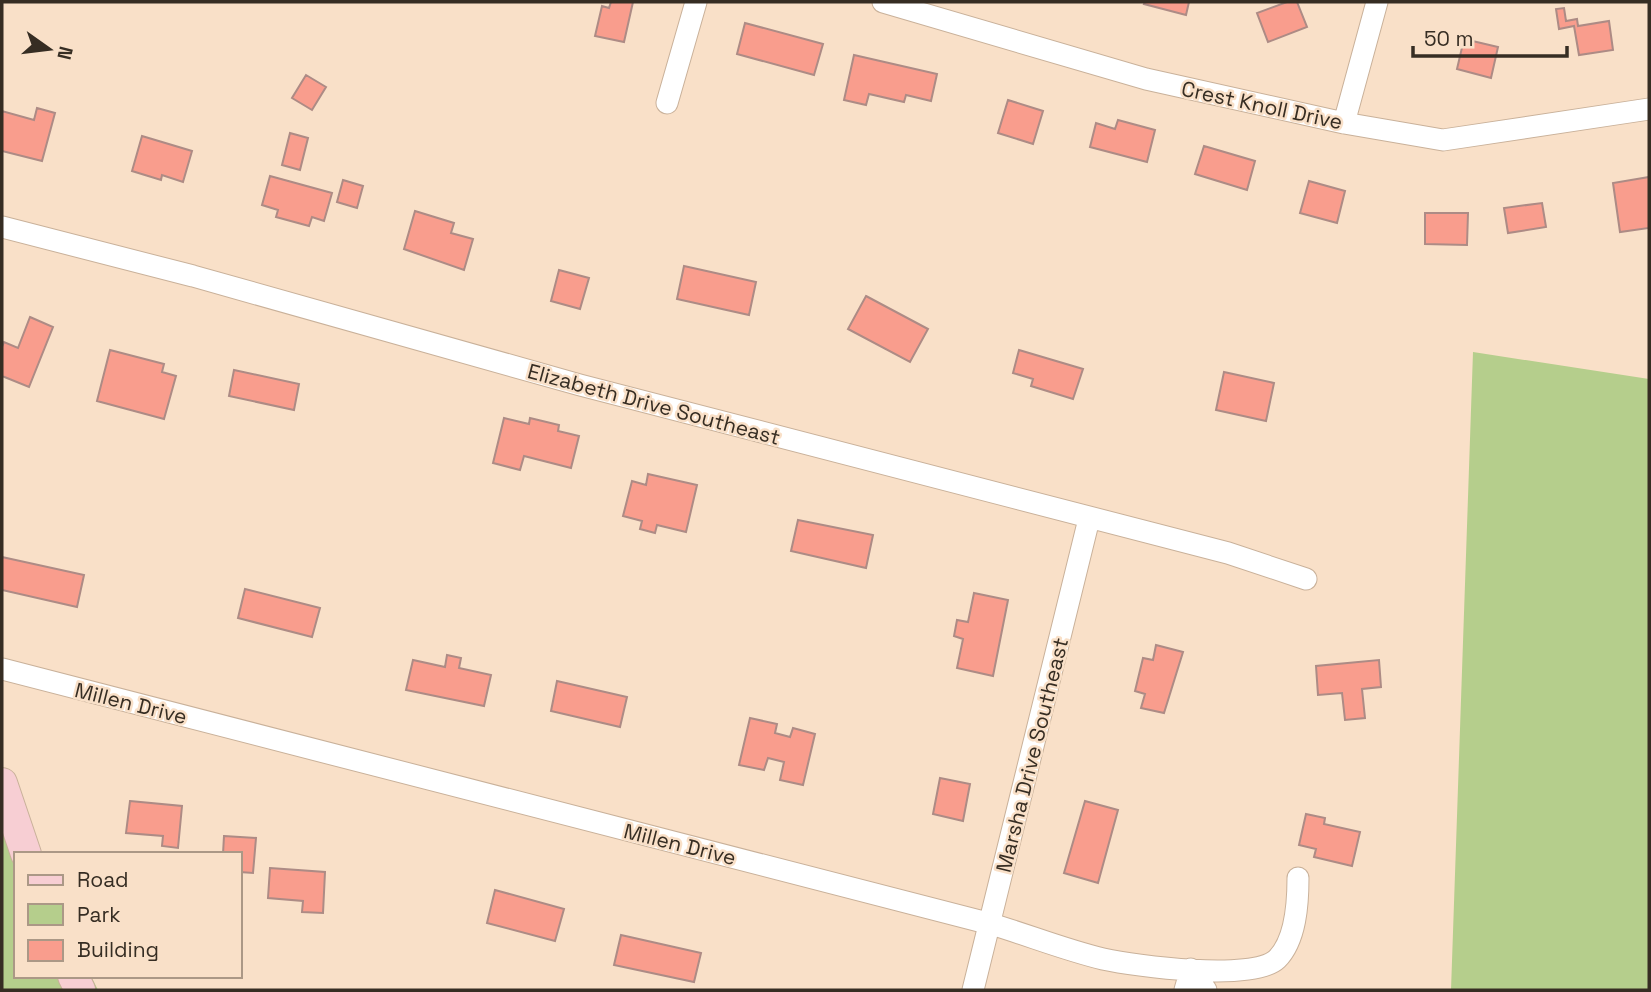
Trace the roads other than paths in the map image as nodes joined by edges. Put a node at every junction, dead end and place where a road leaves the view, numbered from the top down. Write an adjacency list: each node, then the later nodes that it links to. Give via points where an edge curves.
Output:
1 (696, 2): 4 (street)
2 (883, 2): 6 (street, Crest Knoll Drive, via 1146,79)
3 (1377, 2): 6 (street)
4 (667, 103)
5 (1649, 109): 6 (street, Crest Knoll Drive, via 1443,139)
6 (1344, 123)
7 (2, 227): 8 (street, Elizabeth Drive Southeast)
8 (1089, 519): 9 (street, Elizabeth Drive Southeast, via 1228,553); 14 (street, Marsha Drive Southeast)
9 (1306, 579)
10 (2, 669): 14 (street, Millen Drive)
11 (2, 783): 12 (main road)
12 (25, 852)
13 (1298, 878): 15 (street, Millen Drive, via 1295,919 1276,960 1237,972)
14 (991, 924): 15 (street, Millen Drive, via 1104,959); 16 (street, Marsha Drive Southeast)
15 (1191, 969): 17 (street); 18 (street)
16 (973, 990)
17 (1185, 990)
18 (1206, 990)

